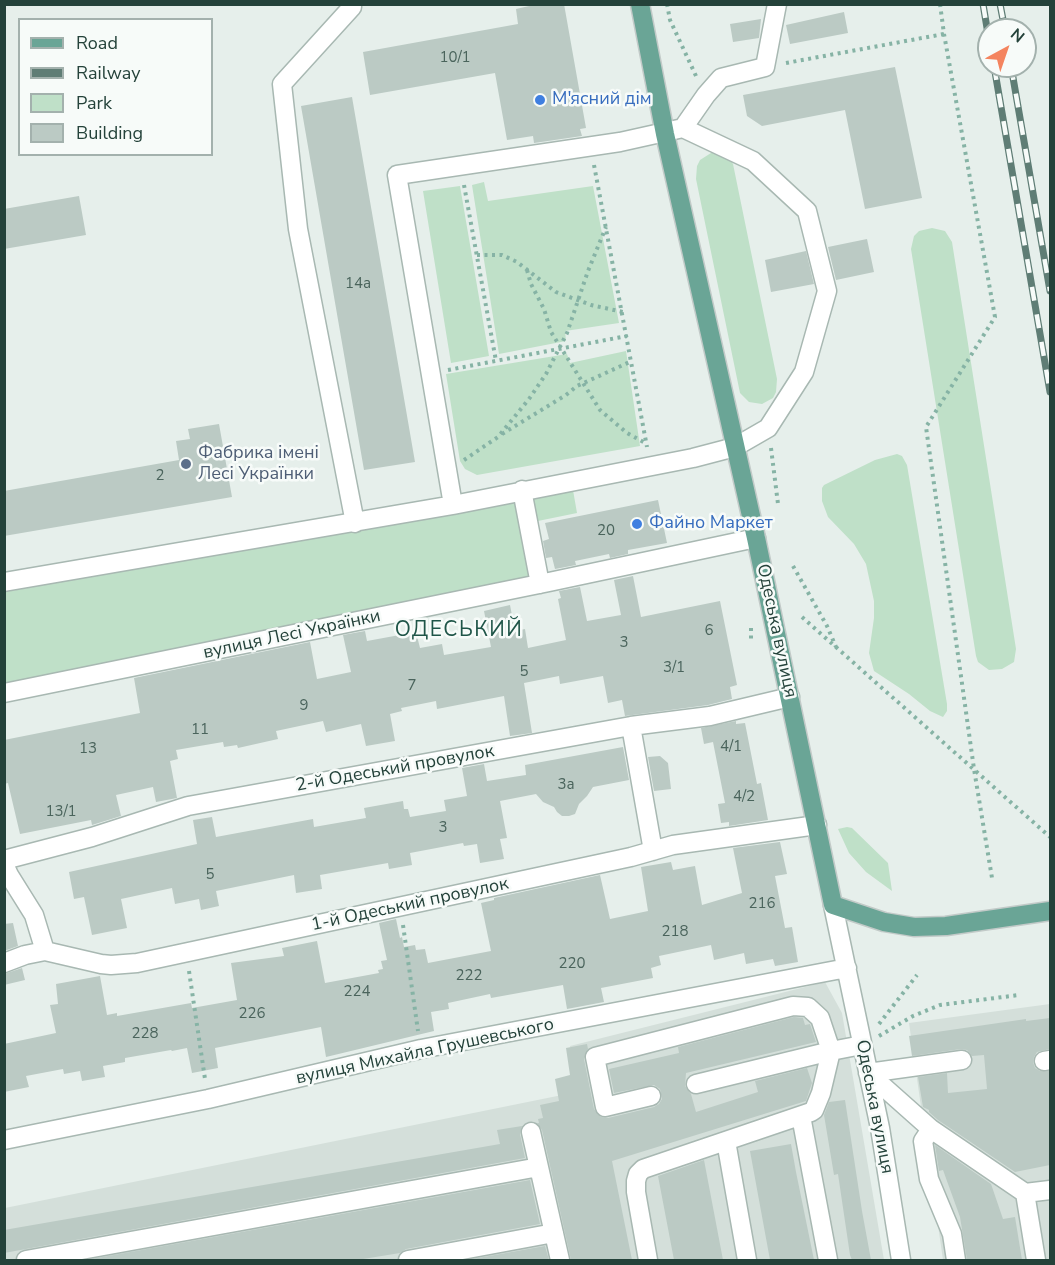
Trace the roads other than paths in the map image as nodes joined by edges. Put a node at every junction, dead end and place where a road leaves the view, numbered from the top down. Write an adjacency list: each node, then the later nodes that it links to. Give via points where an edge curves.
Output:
1 (640, 4): 5 (main road, Одеська вулиця)
2 (777, 4): 4 (street, via 765,67 721,78)
3 (356, 5): 9 (street, via 282,84 298,229)
4 (683, 128): 5 (street); 6 (street, via 753,161 807,211 827,291 804,372 768,428)
5 (665, 134): 6 (main road, Одеська вулиця); 8 (street, via 398,175)
6 (735, 447): 7 (street); 10 (main road, Одеська вулиця)
7 (522, 490): 8 (street); 12 (street)
8 (453, 505): 9 (street)
9 (355, 523): 11 (street)
10 (756, 538): 12 (street, вулиця Лесі Українки); 14 (main road, Одеська вулиця)
11 (4, 582)
12 (540, 584): 13 (street, вулиця Лесі Українки)
13 (4, 693)
14 (790, 697): 15 (street, 2-й Одеський провулок, via 710,716); 16 (main road, Одеська вулиця)
15 (631, 726): 17 (street); 18 (street, 2-й Одеський провулок, via 188,806)
16 (817, 825): 17 (street, 1-й Одеський провулок); 19 (main road, Одеська вулиця)
17 (653, 851): 21 (street, 1-й Одеський провулок, via 137,963 111,965)
18 (4, 862): 21 (street, via 34,915)
19 (833, 905): 20 (main road, via 884,922 914,927); 23 (street, Одеська вулиця)
20 (1050, 911)
21 (45, 951): 22 (street, 1-й Одеський провулок)
22 (4, 963)
23 (847, 969): 24 (street, Одеська вулиця); 33 (street, вулиця Михайла Грушевського, via 421,1049 208,1099)
24 (862, 1045): 25 (street); 27 (street, Одеська вулиця)
25 (831, 1050): 28 (street); 29 (street, via 820,1018 808,1007 793,1006 595,1057 605,1107); 30 (street, via 817,1103 811,1112)
26 (962, 1060): 27 (street)
27 (868, 1072): 31 (street); 45 (street, Одеська вулиця)
28 (696, 1084)
29 (651, 1096)
30 (801, 1116): 34 (street); 44 (street)
31 (931, 1129): 37 (street); 46 (street, via 923,1141 929,1179 952,1234)
32 (531, 1132): 35 (street)
33 (4, 1140)
34 (726, 1141): 42 (street, via 638,1174 636,1192); 43 (street)
35 (539, 1167): 38 (street); 39 (street)
36 (1050, 1190): 37 (street)
37 (1024, 1193): 47 (street)
38 (554, 1233): 40 (street); 41 (street)
39 (26, 1260)
40 (408, 1260)
41 (560, 1260)
42 (648, 1260)
43 (747, 1260)
44 (828, 1260)
45 (901, 1260)
46 (956, 1260)
47 (1036, 1260)

